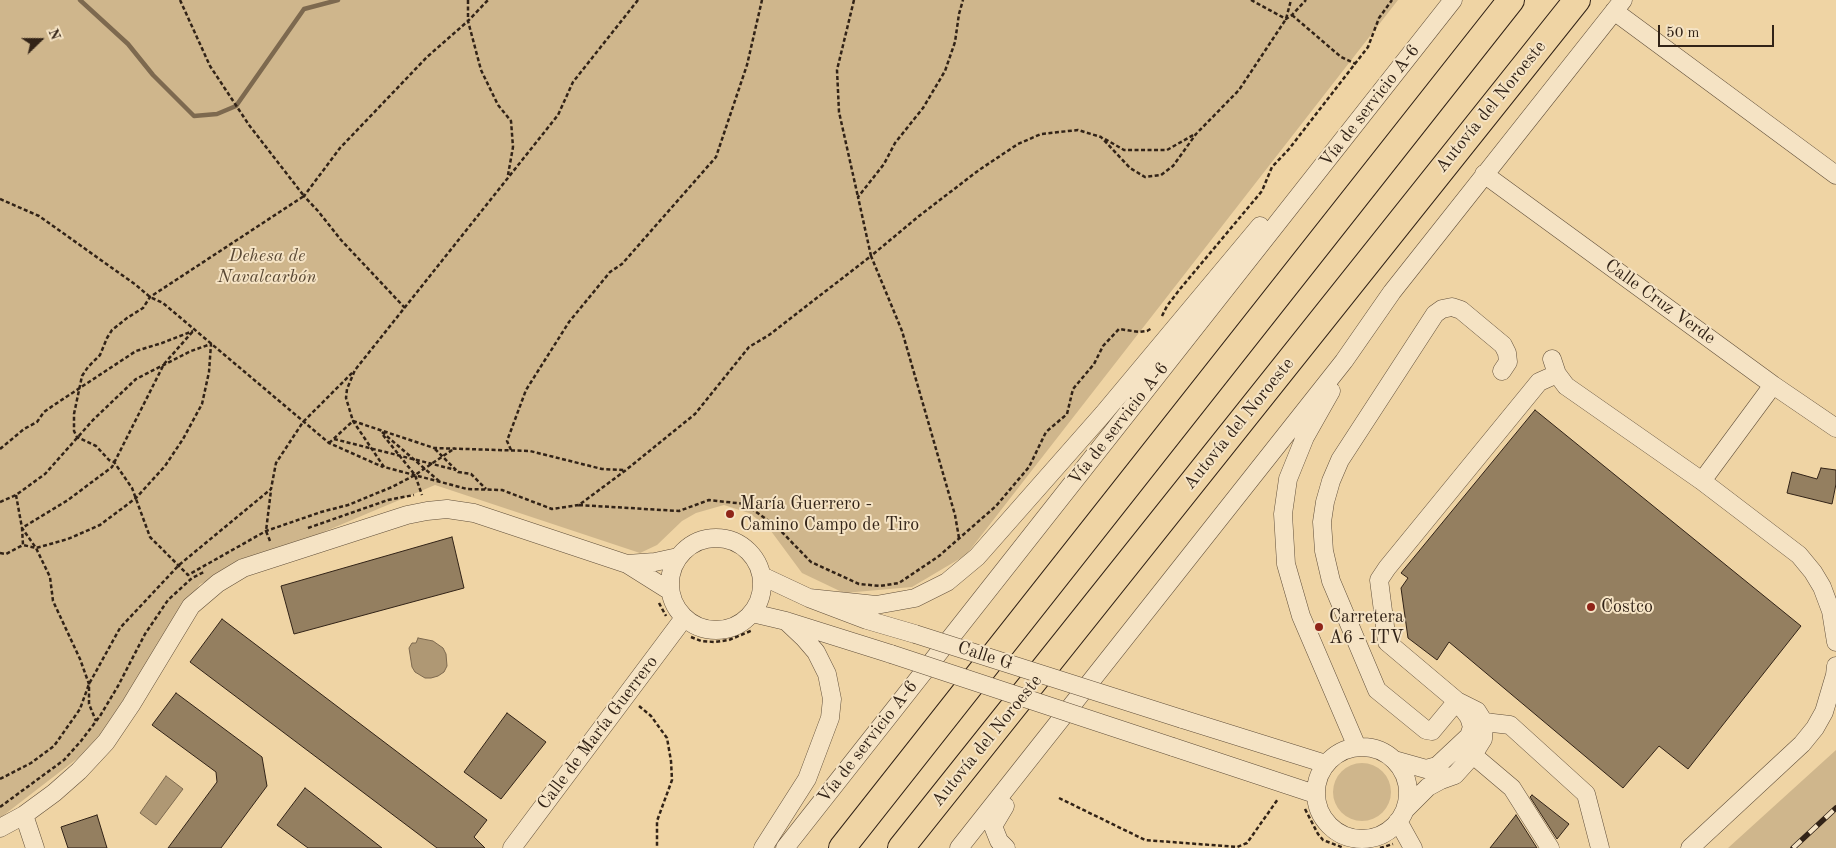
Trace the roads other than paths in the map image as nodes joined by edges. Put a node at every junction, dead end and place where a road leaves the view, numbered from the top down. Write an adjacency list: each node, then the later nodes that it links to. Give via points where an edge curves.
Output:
1 (1440, 0): 17 (street, via 1266,219 1103,414 977,557 947,582 915,598 876,605)
2 (1453, 0): 39 (street, Vía de servicio A-6)
3 (1511, 0): 18 (highway)
4 (1577, 0): 42 (highway, Autovía del Noroeste)
5 (1618, 6): 6 (street); 7 (street)
6 (1484, 174): 8 (street, via 1392,292); 10 (street, Calle Cruz Verde)
7 (1836, 175)
8 (1344, 361): 26 (street); 27 (street, via 1288,479 1283,514 1286,564 1301,616)
9 (1502, 371): 24 (street, via 1508,362 1503,346 1461,310 1452,308 1435,314 1340,460 1329,488 1322,522 1331,581 1377,690 1426,730 1432,731)
10 (1773, 385): 11 (street, Calle Cruz Verde); 12 (street)
11 (1836, 428)
12 (1702, 481): 22 (street, via 1799,555 1822,588); 24 (street, via 1566,386 1554,366 1380,580 1387,642)
13 (678, 556): 14 (street); 15 (street, via 698,541 722,538 748,550); 16 (street, via 672,568)
14 (627, 564): 16 (street); 32 (street, via 474,513 447,509 407,515 243,568 218,583 191,606 106,742 79,771)
15 (762, 576): 17 (street, Calle G); 20 (street, via 763,586)
16 (670, 591): 19 (street, via 676,609)
17 (809, 598): 30 (street, Calle G, bridge, via 867,620)
18 (1036, 602): 40 (highway, via 1013,618); 41 (highway)
19 (684, 618): 20 (street, via 699,627 717,631); 37 (street, Calle de María Guerrero)
20 (755, 620): 21 (street, Calle G)
21 (786, 621): 31 (street, Calle G, bridge, via 1173,747); 38 (street, via 816,652 827,674 832,699 830,718 808,779)
22 (1836, 642)
23 (1836, 666): 48 (street, via 1824,712 1815,728 1802,744)
24 (1457, 701): 25 (street, via 1477,711); 29 (street, via 1472,727 1469,736 1437,766 1426,768)
25 (1484, 722): 28 (street, via 1482,739); 47 (street, via 1510,725 1586,794)
26 (1042, 746): 43 (street); 44 (street, via 992,826)
27 (1357, 747): 29 (street, via 1370,747); 30 (street, via 1334,755)
28 (1472, 756): 34 (street, via 1455,775 1428,786); 46 (street, via 1512,788)
29 (1394, 760): 34 (street, via 1402,770 1408,796)
30 (1326, 764): 31 (street)
31 (1310, 800): 35 (street, via 1318,806 1331,827 1341,834)
32 (24, 815): 33 (street); 36 (street)
33 (0, 828)
34 (1394, 834): 35 (street); 45 (street)
35 (1346, 845)
36 (35, 848)
37 (512, 848)
38 (763, 848)
39 (785, 848)
40 (831, 848)
41 (842, 848)
42 (901, 848)
43 (959, 848)
44 (1006, 848)
45 (1413, 848)
46 (1550, 848)
47 (1600, 848)
48 (1690, 848)

